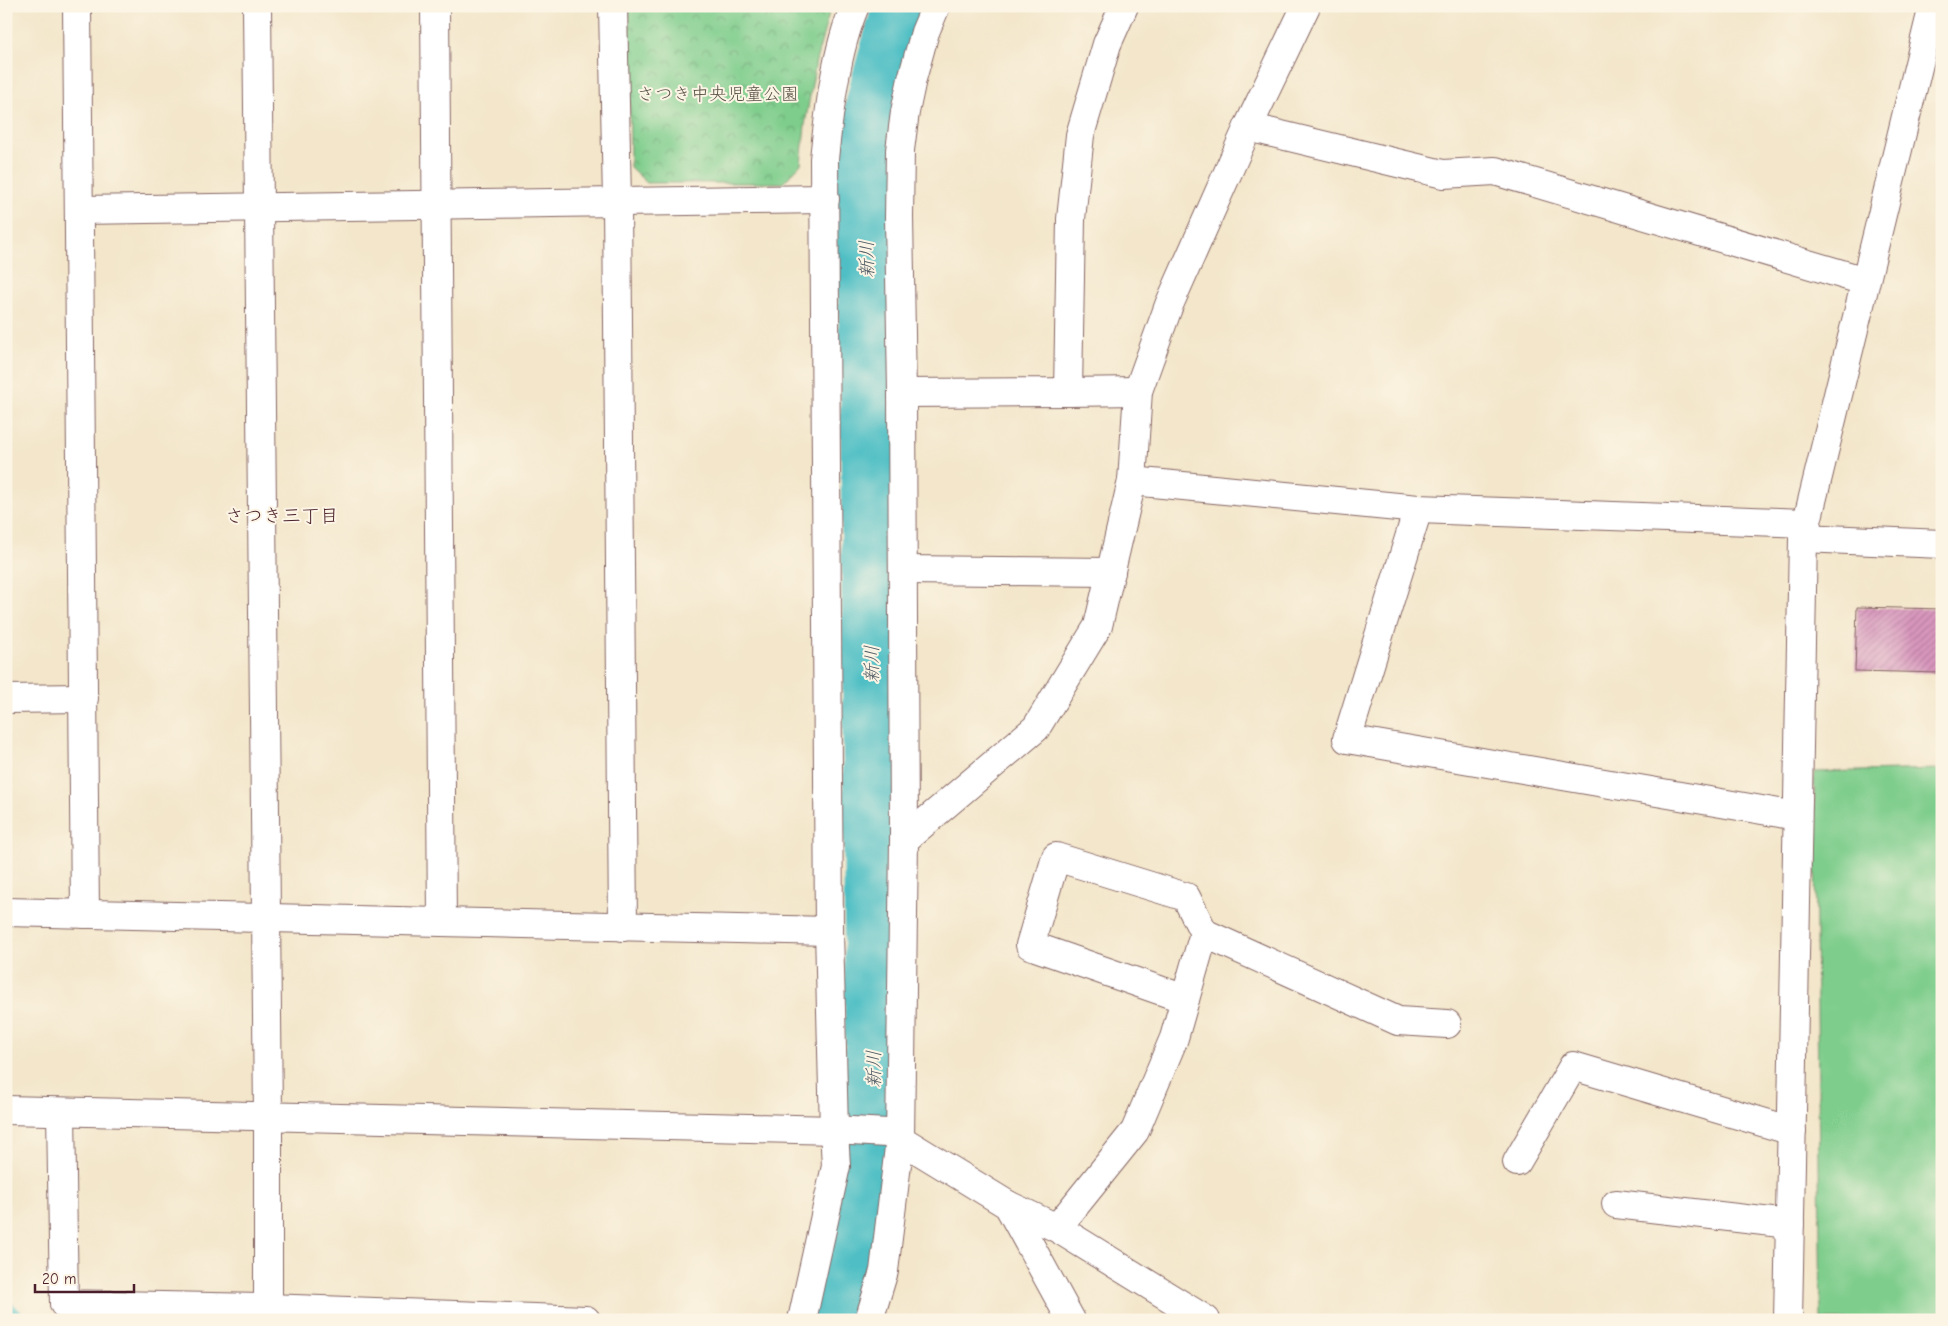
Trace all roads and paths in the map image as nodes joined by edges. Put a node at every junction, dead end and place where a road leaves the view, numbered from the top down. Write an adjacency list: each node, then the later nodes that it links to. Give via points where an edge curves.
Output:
1 (77, 6): 15 (street)
2 (258, 6): 14 (street)
3 (435, 6): 13 (street)
4 (613, 6): 12 (street)
5 (855, 6): 11 (street, via 838,66 827,127)
6 (936, 6): 19 (street, via 912,79 900,150)
7 (1124, 6): 18 (street, via 1107,44 1080,135 1071,219)
8 (1306, 6): 10 (street)
9 (1933, 6): 16 (street)
10 (1248, 127): 16 (street, via 1443,174 1495,171); 17 (street, via 1169,305)
11 (825, 199): 12 (street); 35 (street)
12 (617, 202): 13 (street); 34 (street)
13 (436, 204): 14 (street); 33 (street)
14 (259, 207): 15 (street); 32 (street)
15 (79, 210): 26 (street)
16 (1865, 281): 22 (street)
17 (1138, 391): 18 (street); 20 (street)
18 (1068, 392): 19 (street)
19 (902, 393): 24 (street)
20 (1132, 481): 21 (street); 25 (street)
21 (1418, 509): 22 (street); 28 (street, via 1347,739)
22 (1804, 531): 23 (street); 28 (street)
23 (1942, 544)
24 (903, 570): 25 (street); 29 (street)
25 (1111, 572): 29 (street, via 1098,626 1036,728)
26 (84, 698): 27 (street); 31 (street)
27 (6, 699)
28 (1796, 816): 43 (street)
29 (904, 840): 44 (street)
30 (6, 912): 31 (street)
31 (86, 914): 32 (street)
32 (265, 918): 33 (street); 41 (street)
33 (442, 922): 34 (street)
34 (623, 926): 35 (street)
35 (829, 931): 42 (street)
36 (1204, 934): 37 (street); 37 (street, via 1186,897 1056,857 1030,945); 38 (street, via 1398,1021)
37 (1184, 999): 49 (street, via 1174,1038 1135,1131)
38 (1447, 1024)
39 (6, 1110): 40 (street)
40 (61, 1112): 41 (street); 50 (street, via 64,1304)
41 (268, 1116): 42 (street); 50 (street)
42 (845, 1130): 44 (street); 52 (street)
43 (1792, 1131): 45 (street, via 1573,1066); 48 (street)
44 (893, 1136): 47 (street); 53 (street, via 884,1271)
45 (1516, 1162)
46 (1616, 1204): 48 (street)
47 (1008, 1205): 49 (street); 54 (street)
48 (1790, 1224): 56 (street)
49 (1058, 1228): 55 (street)
50 (268, 1314): 51 (street)
51 (586, 1320)
52 (802, 1320)
53 (870, 1320)
54 (1071, 1320)
55 (1206, 1320)
56 (1788, 1320)

